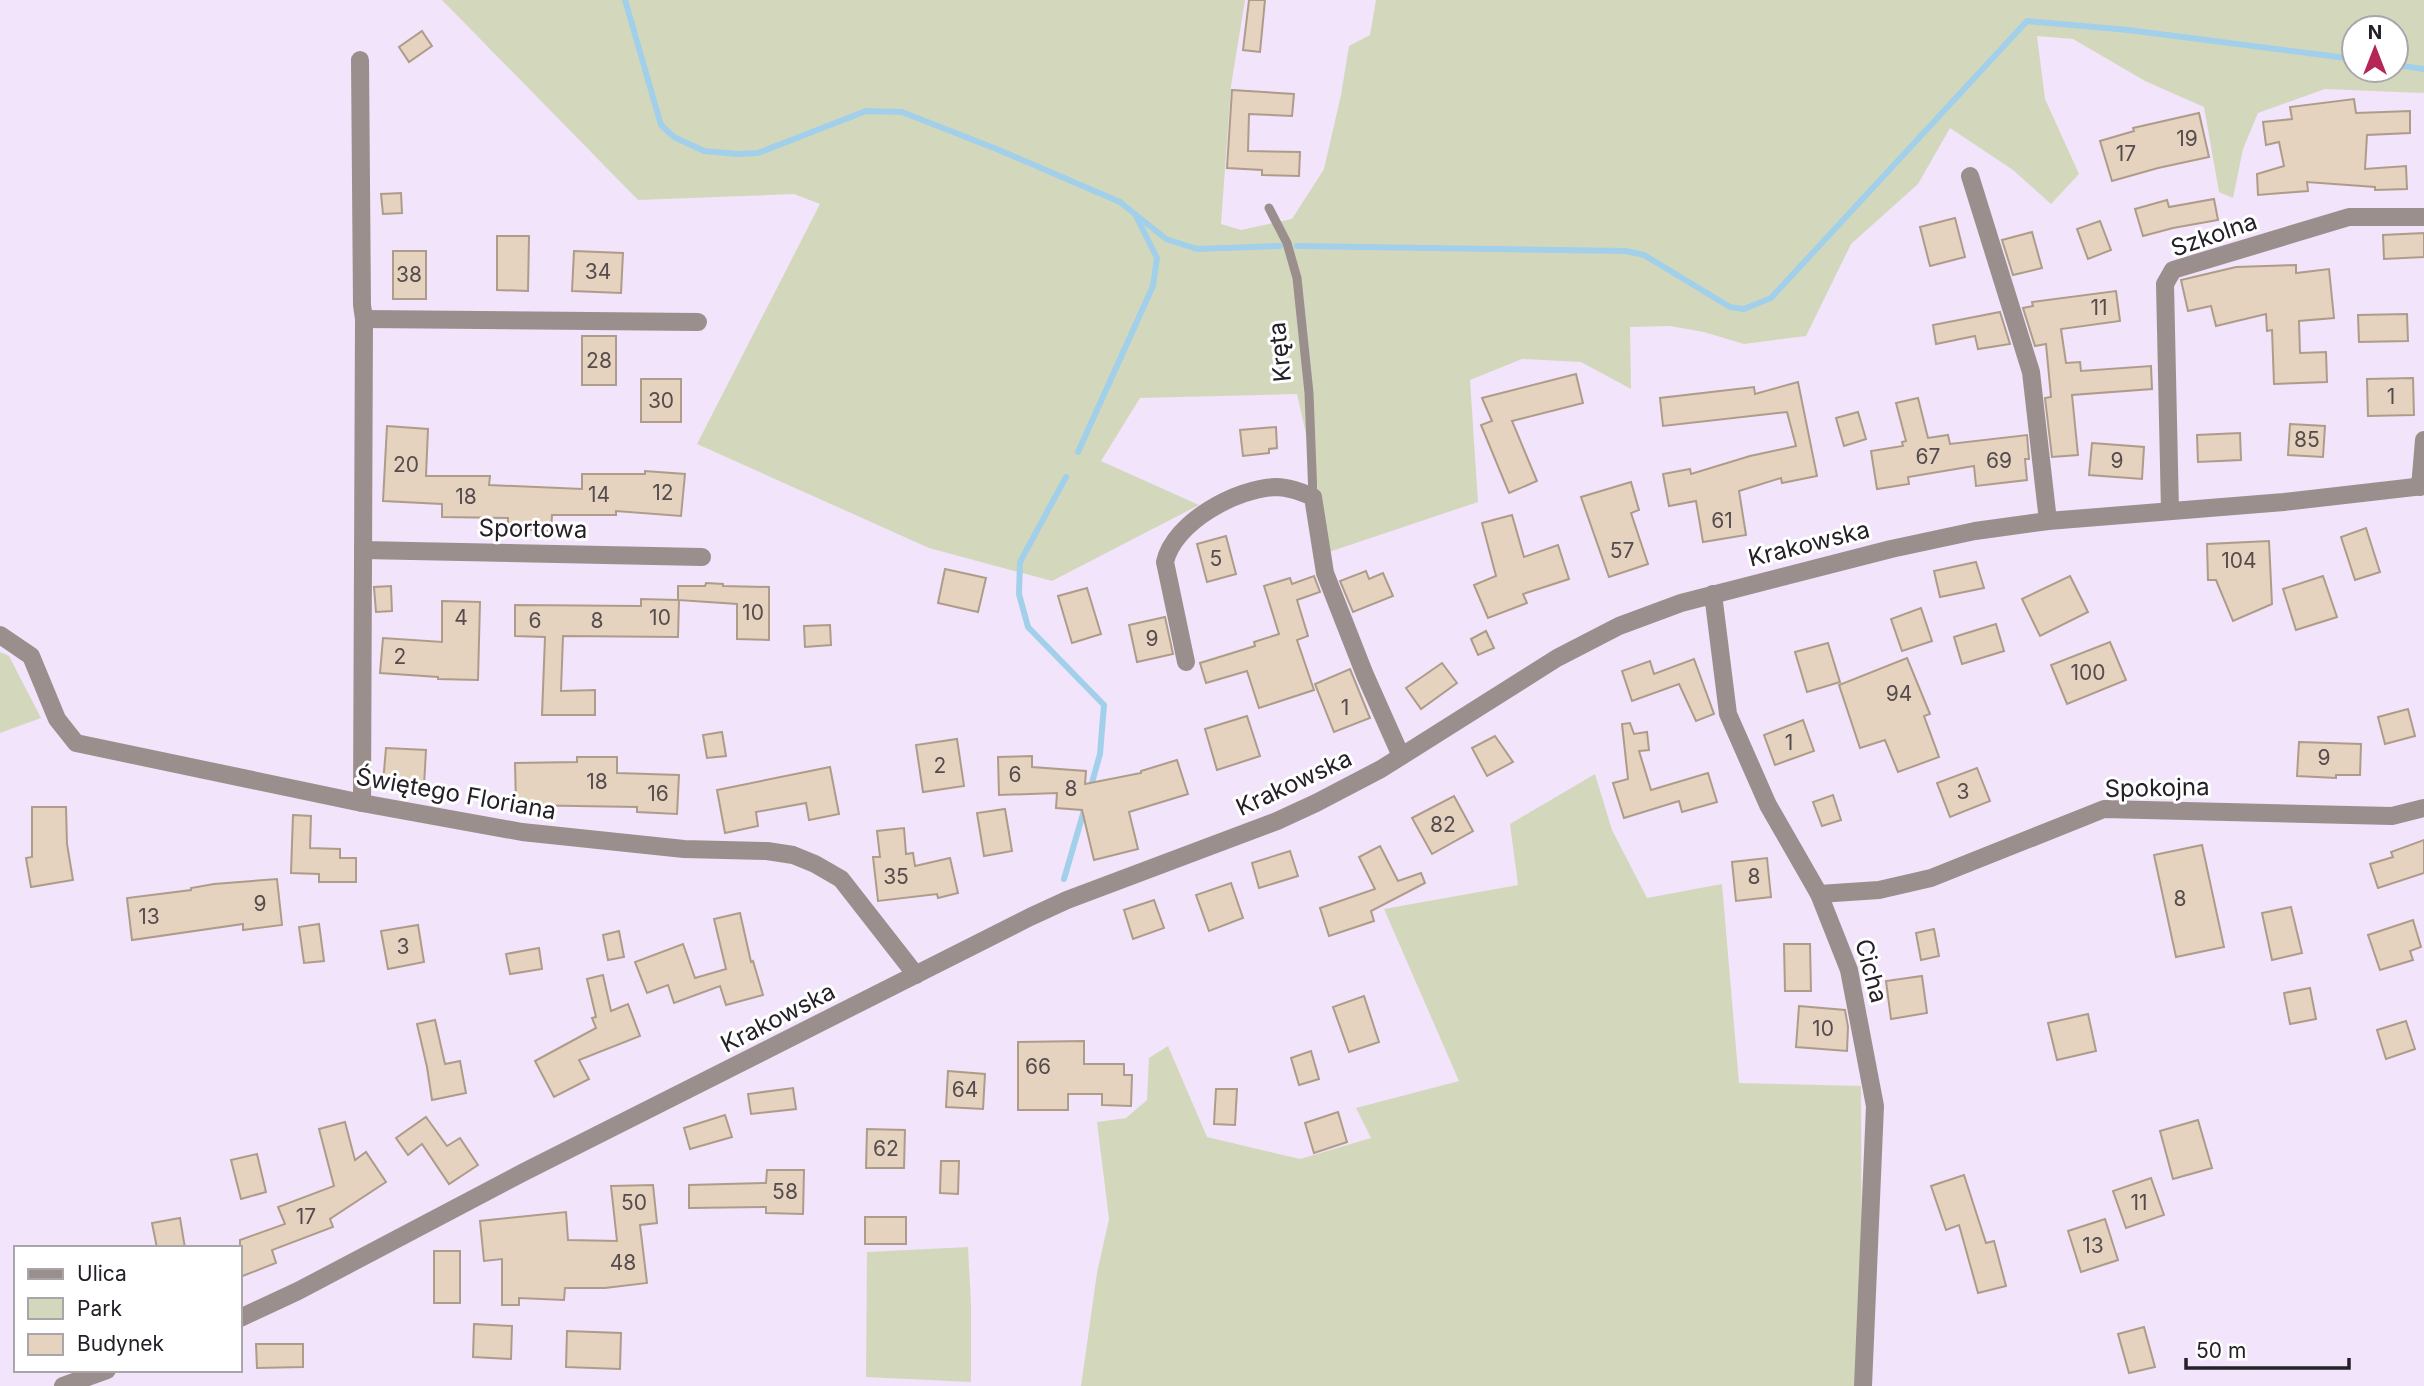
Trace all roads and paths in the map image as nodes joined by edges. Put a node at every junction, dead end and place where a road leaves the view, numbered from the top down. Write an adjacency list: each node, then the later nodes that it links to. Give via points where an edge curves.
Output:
1 (360, 60): 5 (street)
2 (1970, 176): 11 (street, via 2031,372)
3 (1269, 208): 9 (lane, Kręta, via 1287,243 1297,278 1309,393)
4 (2424, 217): 10 (street, Szkolna, via 2349,217 2174,270 2165,284)
5 (364, 319): 6 (street); 12 (street)
6 (698, 322)
7 (2424, 440): 8 (street)
8 (2422, 486): 10 (street, Krakowska)
9 (1313, 497): 16 (street, via 1276,487 1254,491 1195,518 1168,548 1165,562); 17 (street, Kręta, via 1325,573)
10 (2170, 511): 11 (street, Krakowska)
11 (2048, 521): 14 (street, Krakowska, via 1934,538)
12 (363, 550): 13 (street, Sportowa); 18 (street)
13 (702, 557)
14 (1713, 594): 17 (street, Krakowska, via 1649,614 1590,640); 20 (street, Cicha, via 1728,714 1768,805)
15 (0, 635): 18 (street, Świętego Floriana, via 31,656 57,719 76,743)
16 (1186, 662)
17 (1401, 756): 21 (street, Krakowska, via 1277,821 1067,900)
18 (362, 803): 21 (street, Świętego Floriana, via 523,832 793,855 841,879)
19 (2424, 808): 20 (street, Spokojna, via 2392,816 2105,809 1931,878 1879,890)
20 (1819, 894): 25 (street, Cicha, via 1849,970 1875,1106)
21 (916, 975): 22 (street, Krakowska)
22 (242, 1317)
23 (102, 1372): 24 (street)
24 (63, 1386)
25 (1863, 1386)

